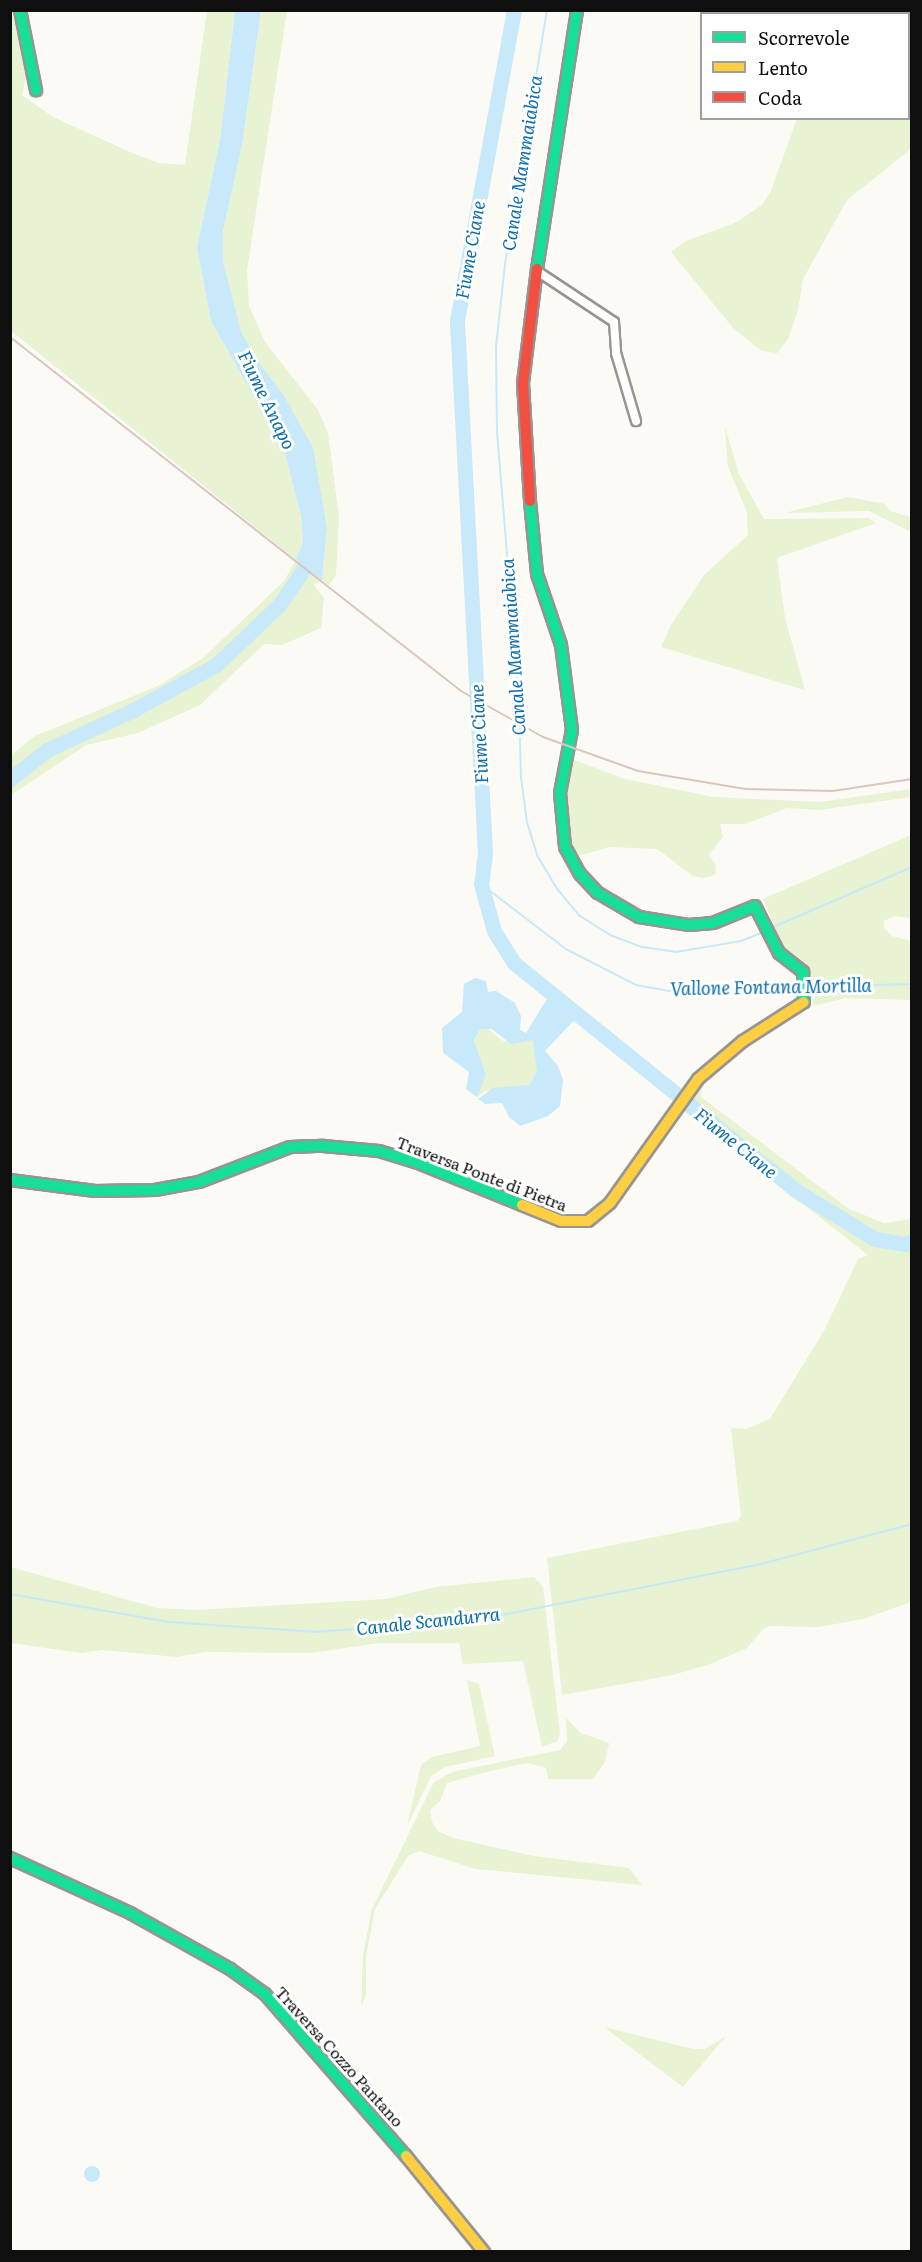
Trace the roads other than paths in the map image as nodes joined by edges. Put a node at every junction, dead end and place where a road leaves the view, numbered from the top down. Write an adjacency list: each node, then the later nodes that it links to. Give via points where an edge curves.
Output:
1 (20, 10): 3 (street)
2 (577, 10): 4 (street)
3 (36, 90)
4 (537, 271): 5 (street, via 614,322 616,352); 6 (street, Traversa Ponte di Pietra, via 524,383 524,439 537,574 561,645 572,730 560,793 565,847 580,874 598,893 639,917 689,925 713,923 755,906 778,953 800,967 805,979 804,1005 743,1041 690,1090 610,1203 598,1216 576,1223 561,1221 416,1162 379,1151 323,1146 290,1147 199,1182 155,1190 95,1191)
5 (636, 421)
6 (10, 1179)
7 (10, 1858): 8 (street, Traversa Cozzo Pantano, via 130,1913 230,1969 265,1994 368,2108)
8 (484, 2252)

